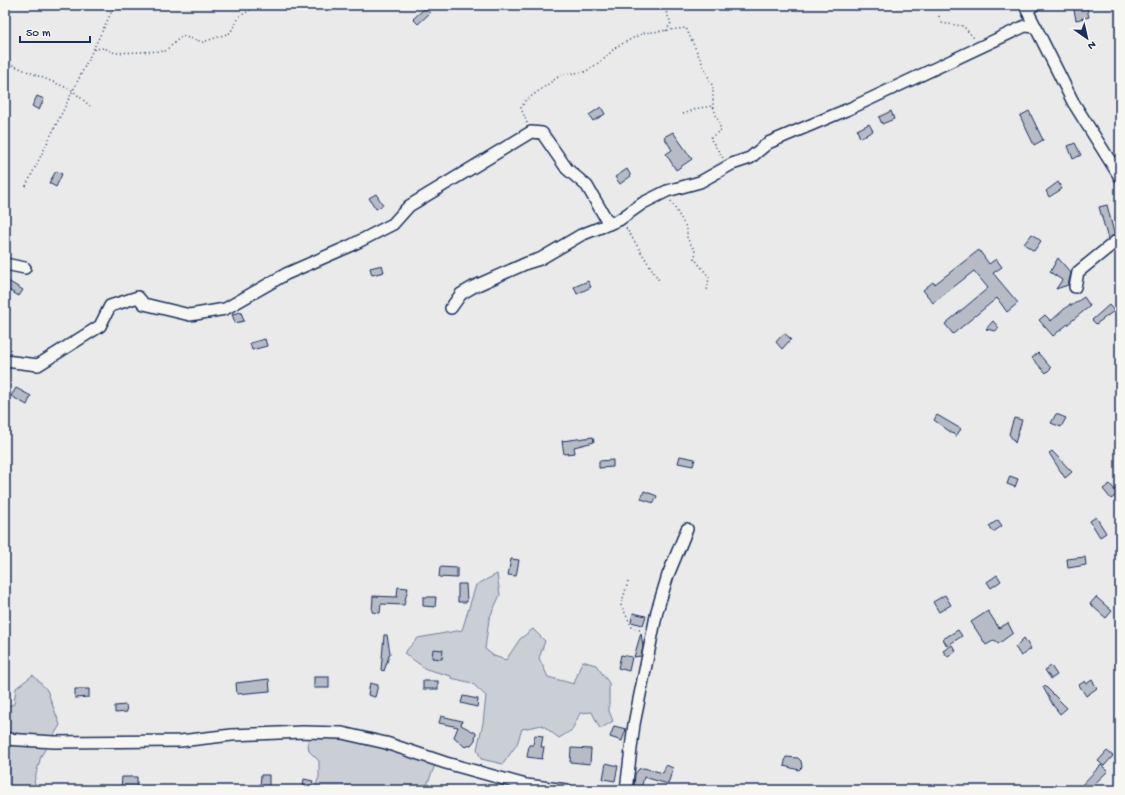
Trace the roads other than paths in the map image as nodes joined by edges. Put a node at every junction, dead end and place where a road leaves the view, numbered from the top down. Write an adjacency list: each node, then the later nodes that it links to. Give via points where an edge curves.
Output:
1 (1034, 5): 2 (street, via 1027,10)
2 (1036, 27): 3 (street, via 1073,102); 4 (street, via 1025,26 851,108 768,143 750,158 728,166 700,182 667,191)
3 (1120, 177)
4 (609, 224): 9 (street, via 581,235 540,259 473,287 461,294); 10 (street, via 587,186 567,169 542,133 531,132 408,206 392,224 286,274 229,308 190,315 144,304 138,297 110,306 100,326 37,365)
5 (1120, 238): 8 (street, via 1078,272)
6 (5, 264): 7 (street)
7 (25, 268)
8 (1074, 287)
9 (451, 308)
10 (5, 361)
11 (687, 529): 14 (street, via 662,593 652,634 634,724)
12 (5, 739): 13 (street, via 54,742 180,741 232,735 342,733 386,743 526,785)
13 (567, 790)
14 (626, 790)

